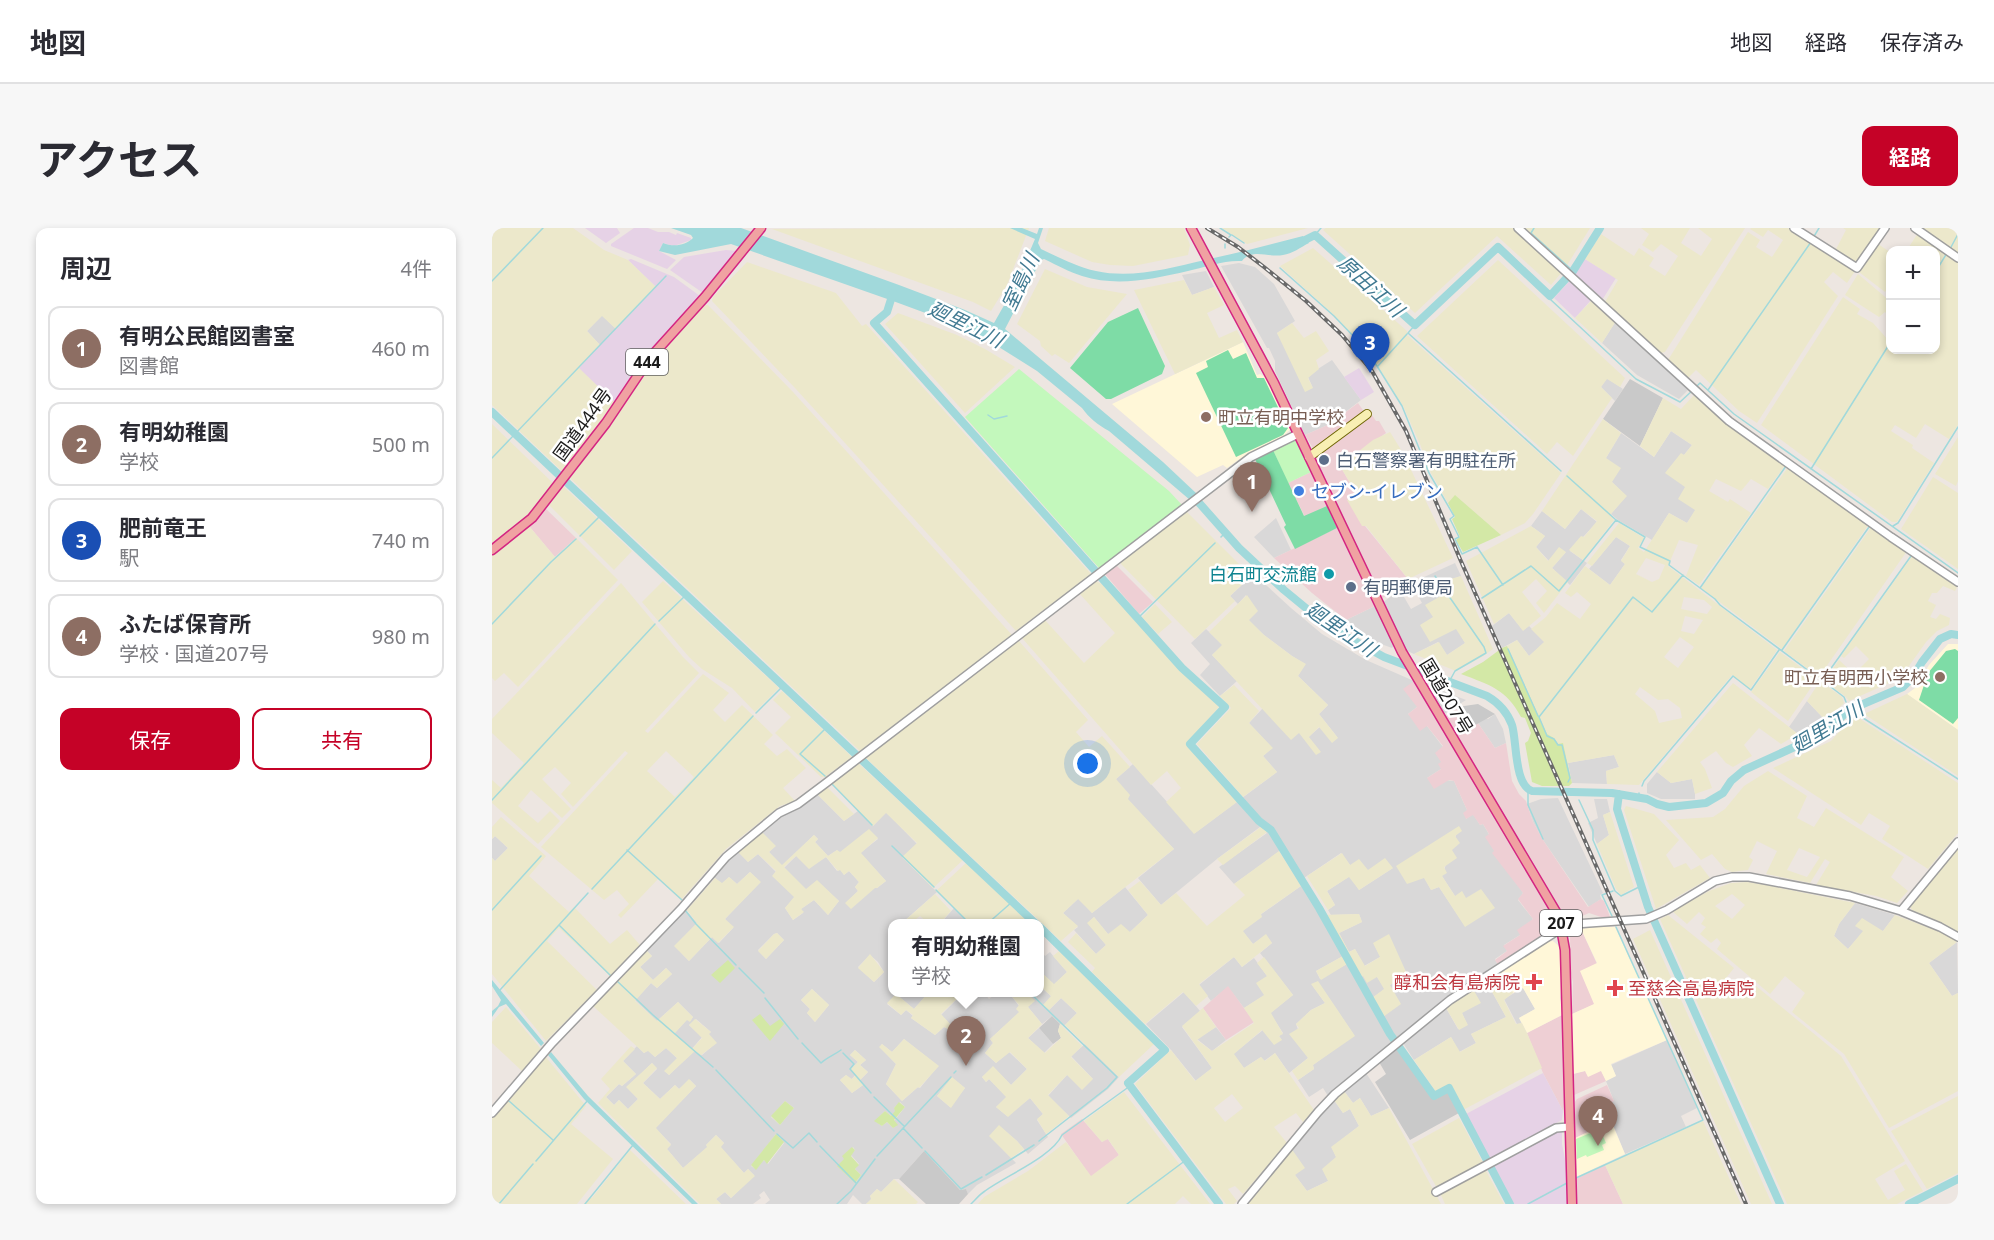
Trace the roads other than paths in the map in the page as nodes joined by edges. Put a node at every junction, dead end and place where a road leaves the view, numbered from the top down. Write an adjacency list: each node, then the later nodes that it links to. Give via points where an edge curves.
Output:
1 (1191, 228): 9 (highway, 国道207号 / 207)
2 (1518, 228): 12 (street, via 1729,421)
3 (1794, 228): 4 (street, via 1857,268)
4 (1885, 228)
5 (1915, 228): 7 (street)
6 (759, 231): 11 (highway, 国道444号 / 444, via 649,359 606,423 532,518)
7 (1958, 258)
8 (1367, 414): 10 (main road)
9 (1298, 434): 10 (highway, 国道207号 / 207); 17 (street, via 1251,457 726,857)
10 (1309, 458): 15 (highway, 国道207号 / 207, via 1402,652 1543,888)
11 (492, 550)
12 (1958, 582)
13 (1958, 842): 14 (street)
14 (1901, 911): 15 (street, via 1811,888 1732,877 1715,881 1646,919); 16 (street)
15 (1562, 928): 18 (highway, 国道207号 / 207); 20 (street, via 1450,1000 1335,1094)
16 (1958, 937)
17 (492, 1113)
18 (1569, 1127): 19 (street, via 1556,1128); 21 (highway, 国道207号 / 207)
19 (1436, 1192)
20 (1242, 1204)
21 (1572, 1204)

